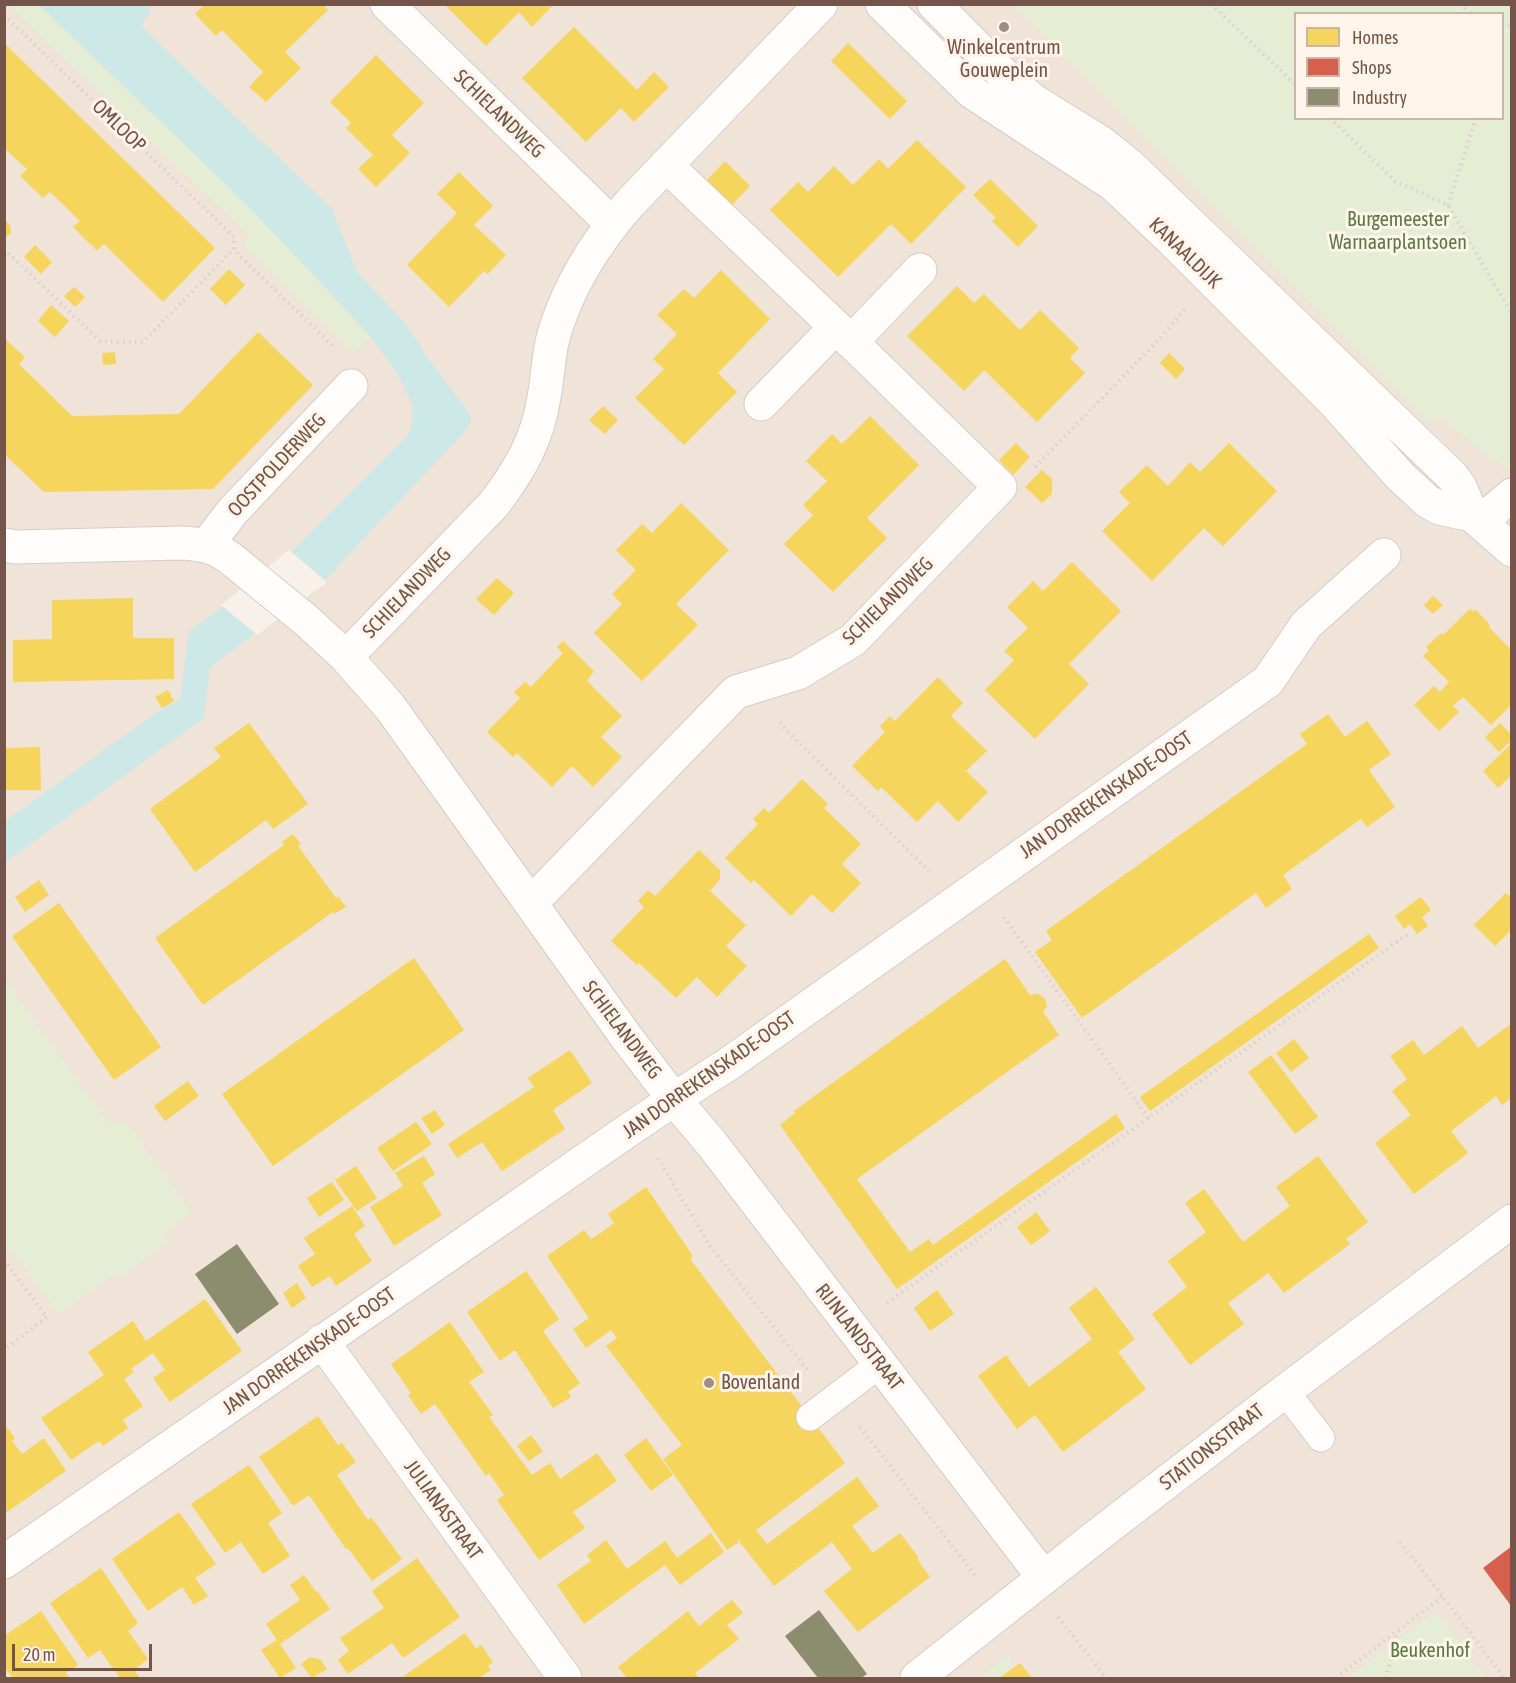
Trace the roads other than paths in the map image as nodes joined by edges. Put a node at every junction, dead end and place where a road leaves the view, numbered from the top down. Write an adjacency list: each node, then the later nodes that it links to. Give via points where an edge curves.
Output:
1 (387, 4): 6 (street, SCHIELANDWEG)
2 (821, 4): 5 (street, SCHIELANDWEG)
3 (882, 4): 12 (street, KANAALDIJK, via 972,92 1114,185 1335,403 1427,501)
4 (934, 4): 12 (street, KANAALDIJK, via 1034,101 1129,165 1452,476)
5 (666, 165): 6 (street, SCHIELANDWEG); 8 (street)
6 (612, 224): 17 (street, SCHIELANDWEG, via 567,298 553,338 537,426 514,478 494,504)
7 (920, 270): 8 (street)
8 (844, 334): 10 (street); 18 (street, SCHIELANDWEG, via 1000,487 853,640 798,673 736,692)
9 (351, 386): 14 (street, OOSTPOLDERWEG, via 232,512)
10 (761, 404)
11 (1512, 495): 12 (street)
12 (1476, 518): 15 (street)
13 (4, 545): 14 (street)
14 (206, 546): 17 (street, via 219,550 248,572)
15 (1512, 550)
16 (1384, 555): 19 (street, JAN DORREKENSKADE-OOST, via 1306,625 1268,681 726,1065)
17 (346, 657): 18 (street, SCHIELANDWEG, via 390,706)
18 (531, 903): 19 (street, SCHIELANDWEG)
19 (673, 1098): 21 (street, JAN DORREKENSKADE-OOST); 22 (street, RIJNLANDSTRAAT)
20 (1512, 1221): 23 (street, STATIONSSTRAAT)
21 (322, 1341): 26 (street, JAN DORREKENSKADE-OOST); 28 (street, JULIANASTRAAT)
22 (880, 1364): 24 (lane); 27 (street, RIJNLANDSTRAAT)
23 (1285, 1391): 25 (lane); 27 (street, STATIONSSTRAAT)
24 (810, 1417)
25 (1321, 1438)
26 (4, 1562)
27 (1044, 1578): 29 (street, STATIONSSTRAAT)
28 (565, 1678)
29 (916, 1678)

